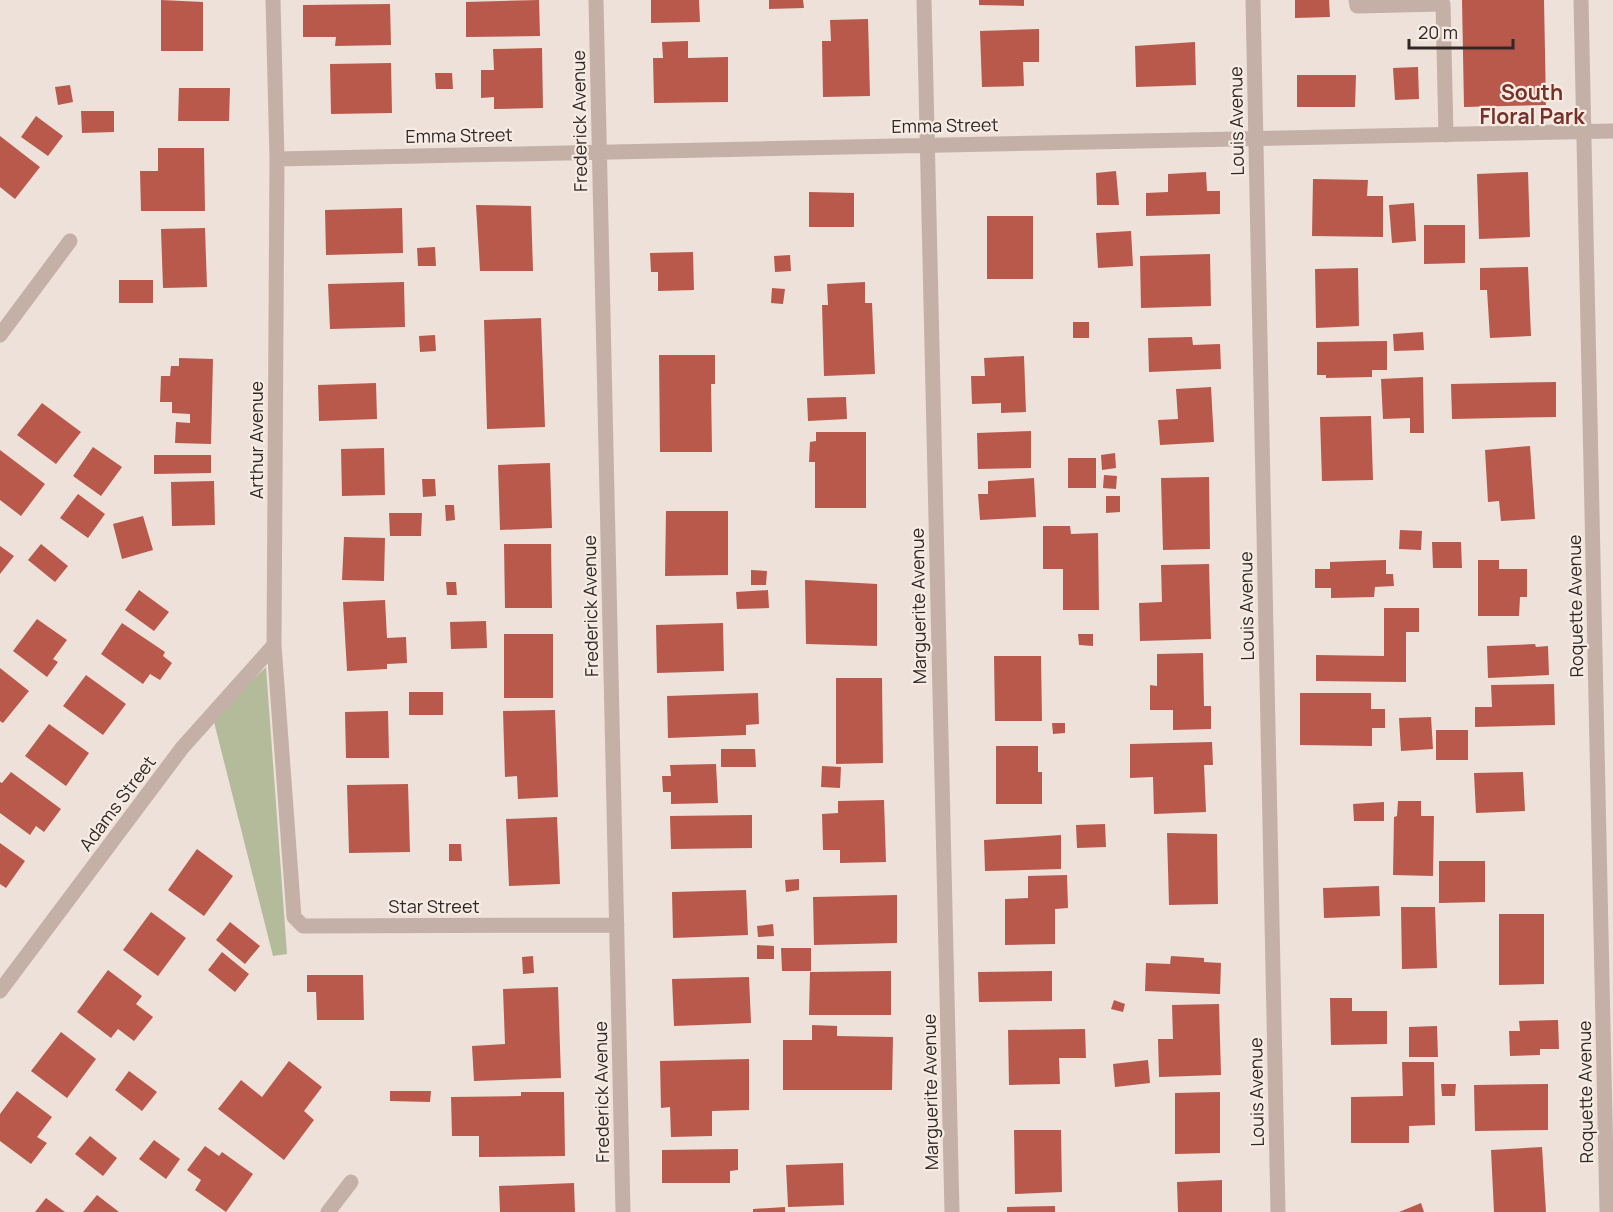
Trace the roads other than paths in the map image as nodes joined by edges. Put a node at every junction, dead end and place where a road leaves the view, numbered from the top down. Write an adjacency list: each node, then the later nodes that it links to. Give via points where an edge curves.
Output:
1 (273, 0): 13 (street, Arthur Avenue)
2 (596, 0): 12 (street, Frederick Avenue)
3 (924, 0): 11 (street, Marguerite Avenue)
4 (1253, 0): 10 (street, Louis Avenue)
5 (1356, 0): 9 (street, via 1357,6 1443,4)
6 (1581, 0): 8 (street, Roquette Avenue)
7 (1613, 131): 8 (street, Emma Street)
8 (1584, 132): 9 (street, Emma Street); 25 (street, Roquette Avenue)
9 (1446, 135): 10 (street, Emma Street)
10 (1256, 139): 11 (street, Emma Street); 24 (street, Louis Avenue)
11 (927, 144): 12 (street, Emma Street); 23 (street, Marguerite Avenue)
12 (599, 152): 13 (street, Emma Street); 18 (street, Frederick Avenue)
13 (277, 159): 16 (street, Arthur Avenue)
14 (70, 241): 15 (street)
15 (0, 335)
16 (274, 645): 17 (street, Arthur Avenue); 19 (street, Adams Street, via 182,748)
17 (291, 880): 18 (street, Star Street, via 294,917 303,926)
18 (617, 925): 22 (street, Frederick Avenue)
19 (0, 991)
20 (351, 1182): 21 (street)
21 (328, 1212)
22 (623, 1212)
23 (952, 1212)
24 (1278, 1212)
25 (1607, 1212)

